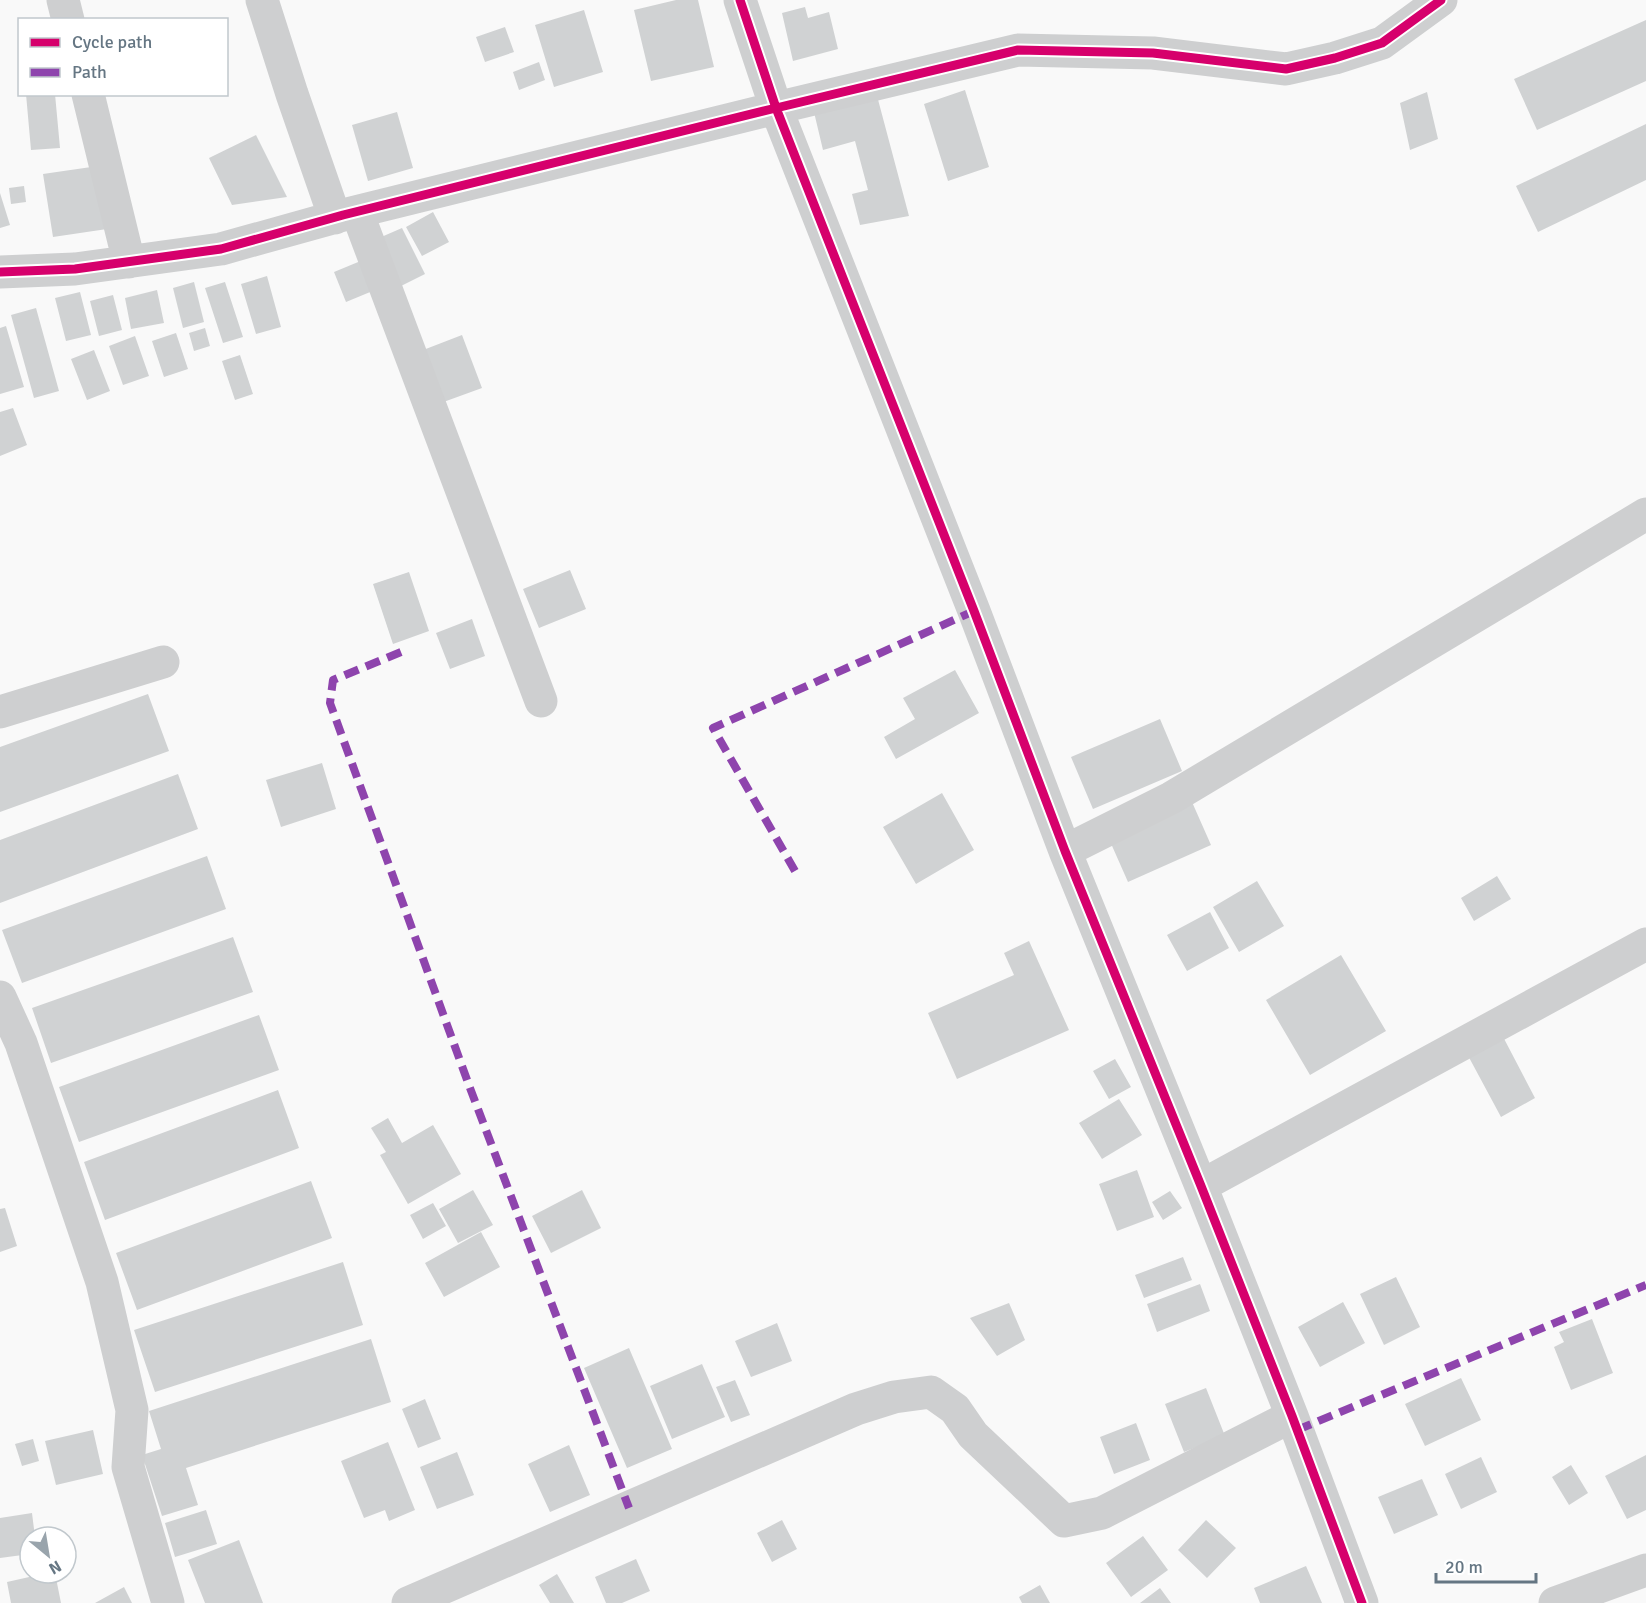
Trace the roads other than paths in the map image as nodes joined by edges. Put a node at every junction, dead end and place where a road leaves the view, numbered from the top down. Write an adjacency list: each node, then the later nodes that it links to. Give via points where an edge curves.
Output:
1 (63, 0): 5 (street)
2 (262, 0): 8 (street, via 292,94)
3 (740, 0): 7 (street)
4 (1441, 0): 7 (street, via 1382,44 1286,69 1153,53 1018,50)
5 (68, 18)
6 (88, 96): 9 (street)
7 (776, 108): 8 (street); 15 (street)
8 (346, 215): 9 (street, via 220,249); 13 (street)
9 (129, 262): 10 (street)
10 (0, 272)
11 (1646, 514): 15 (street, via 1171,798)
12 (163, 662): 14 (street)
13 (541, 701)
14 (0, 712)
15 (1065, 851): 18 (street)
16 (1646, 944): 18 (street)
17 (0, 997): 21 (street, via 21,1042 102,1282 132,1410 128,1467)
18 (1201, 1186): 19 (street)
19 (1292, 1416): 22 (street, via 1102,1513 1064,1521 973,1435 955,1409 931,1392 894,1396); 23 (street)
20 (1646, 1570): 24 (street)
21 (168, 1603)
22 (408, 1603)
23 (1362, 1603)
24 (1555, 1603)

